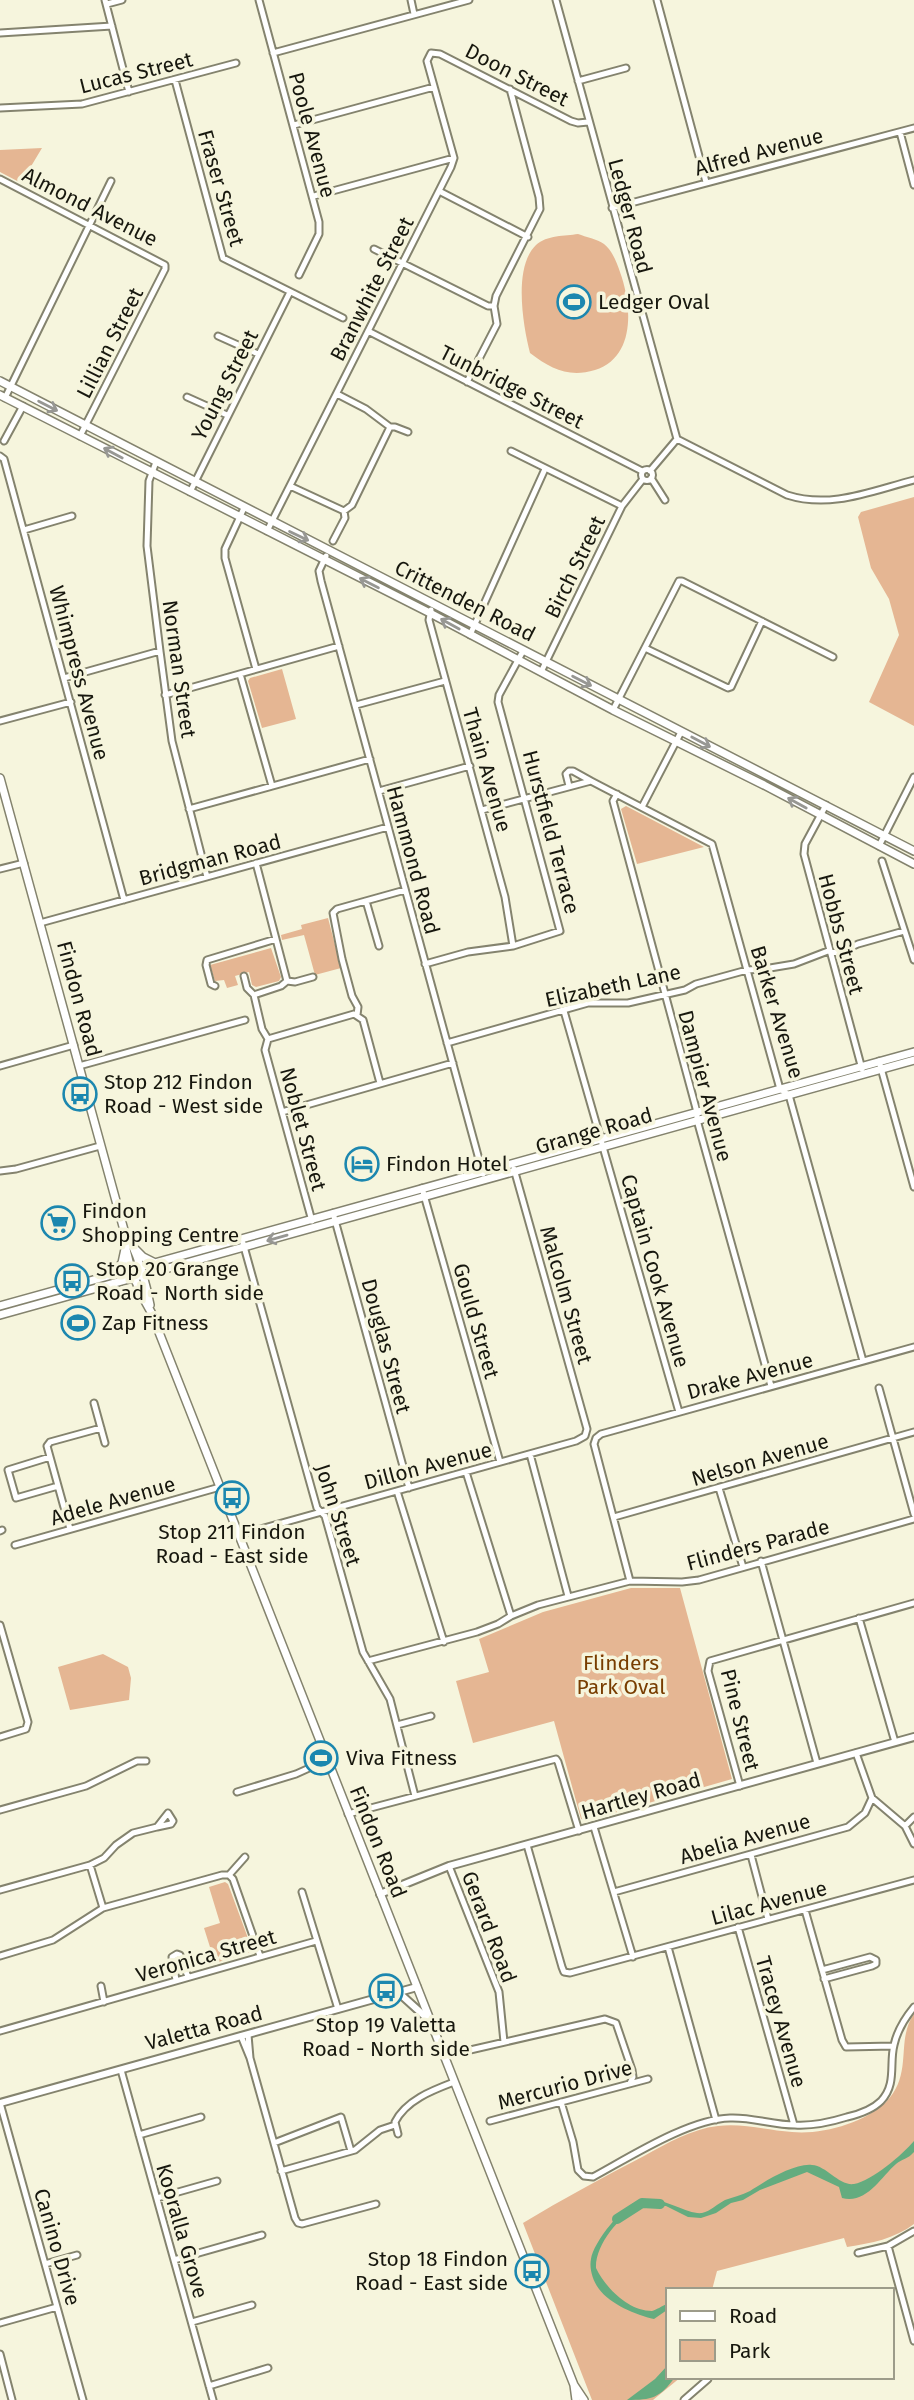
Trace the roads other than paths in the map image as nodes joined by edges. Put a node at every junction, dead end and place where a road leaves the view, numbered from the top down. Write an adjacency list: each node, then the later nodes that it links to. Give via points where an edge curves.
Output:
1 (122, 0): 7 (street)
2 (259, 0): 11 (street, Poole Avenue)
3 (411, 0): 8 (street)
4 (469, 0): 8 (street)
5 (556, 0): 15 (street, Ledger Road)
6 (657, 0): 27 (street)
7 (106, 2): 9 (street)
8 (414, 14): 11 (street)
9 (112, 26): 10 (street); 18 (street)
10 (0, 33)
11 (273, 53): 21 (street, Poole Avenue)
12 (236, 63): 14 (street, Lucas Street)
13 (626, 68): 15 (street)
14 (174, 80): 18 (street, Lucas Street); 38 (street, Fraser Street, via 223,258)
15 (578, 81): 20 (street, Ledger Road)
16 (434, 87): 17 (street, Doon Street, via 427,61 431,53); 21 (street); 24 (street)
17 (510, 89): 20 (street, Doon Street, via 571,121); 33 (street, via 541,204)
18 (129, 92): 19 (street, Lucas Street, via 82,104)
19 (0, 108)
20 (588, 122): 31 (street, Ledger Road)
21 (294, 125): 30 (street, Poole Avenue)
22 (914, 128): 23 (street, Alfred Avenue)
23 (900, 132): 27 (street, Alfred Avenue); 28 (street)
24 (454, 158): 29 (street, Branwhite Street); 30 (street)
25 (0, 179): 32 (street, Almond Avenue)
26 (111, 181): 32 (street)
27 (706, 182): 31 (street, Alfred Avenue)
28 (914, 185)
29 (439, 191): 33 (street); 35 (street, Branwhite Street)
30 (314, 196): 37 (street, Poole Avenue, via 319,234)
31 (612, 208): 56 (street, Ledger Road)
32 (90, 224): 36 (street, Almond Avenue); 46 (street)
33 (528, 237): 39 (street)
34 (374, 249): 35 (street)
35 (403, 264): 39 (street); 41 (street, Branwhite Street)
36 (165, 265): 52 (street, Lillian Street)
37 (299, 275)
38 (290, 292): 40 (street, Fraser Street); 43 (street, Young Street)
39 (494, 306): 45 (street, via 497,324)
40 (342, 318)
41 (369, 331): 45 (street, Tunbridge Street); 47 (street, Branwhite Street)
42 (218, 336): 43 (street)
43 (258, 354): 51 (street, Young Street)
44 (0, 381): 46 (main road, Crittenden Road)
45 (467, 382): 62 (street, Tunbridge Street)
46 (10, 386): 48 (street); 52 (main road, Crittenden Road, one-way to 52)
47 (337, 394): 53 (street); 69 (street, Branwhite Street)
48 (3, 396): 50 (main road, Crittenden Road)
49 (187, 397): 51 (street)
50 (23, 406): 55 (main road, Crittenden Road); 57 (street)
51 (227, 415): 68 (street, Young Street)
52 (86, 425): 55 (street, Lillian Street); 60 (main road, Crittenden Road)
53 (390, 427): 54 (street); 74 (street, via 350,509)
54 (408, 432)
55 (80, 436): 64 (main road, Crittenden Road, one-way to 55)
56 (677, 439): 63 (street); 67 (street, via 801,499 839,500)
57 (4, 441)
58 (512, 451): 61 (street)
59 (0, 456): 78 (street, Whimpress Avenue)
60 (156, 462): 64 (street, Norman Street); 68 (main road, Crittenden Road)
61 (545, 469): 72 (street); 86 (street)
62 (642, 471): 63 (street); 66 (street)
63 (650, 471): 65 (street)
64 (150, 473): 70 (main road, Crittenden Road); 90 (street, Norman Street, via 147,547)
65 (651, 478): 66 (street); 71 (street)
66 (643, 479): 72 (street, Birch Street)
67 (914, 480)
68 (195, 482): 70 (street, Young Street); 73 (main road, Crittenden Road)
69 (290, 486): 74 (street); 77 (street, Branwhite Street)
70 (190, 492): 76 (main road, Crittenden Road)
71 (665, 500)
72 (622, 506): 94 (street, Birch Street)
73 (244, 508): 76 (street); 77 (main road, Crittenden Road)
74 (344, 511): 80 (street)
75 (72, 516): 78 (street)
76 (240, 518): 79 (main road, Crittenden Road); 95 (street, via 225,558)
77 (271, 522): 79 (street, Branwhite Street); 81 (main road, Crittenden Road, one-way to 81)
78 (24, 530): 98 (street, Whimpress Avenue)
79 (267, 531): 82 (main road, Crittenden Road)
80 (333, 541)
81 (329, 550): 82 (street, Hammond Road); 83 (main road, Crittenden Road)
82 (324, 560): 84 (main road, Crittenden Road, one-way to 82); 88 (street, Hammond Road, via 319,571)
83 (434, 605): 84 (street); 86 (main road, Crittenden Road)
84 (430, 613): 87 (main road, Crittenden Road, one-way to 84); 99 (street, Thain Avenue)
85 (762, 621): 89 (street, via 727,688); 89 (street, via 679,581); 92 (street)
86 (474, 626): 87 (street); 91 (main road, Crittenden Road)
87 (470, 635): 93 (main road, Crittenden Road)
88 (339, 646): 95 (street); 103 (street, Hammond Road)
89 (645, 648): 101 (street)
90 (160, 651): 98 (street); 100 (street, Norman Street)
91 (523, 651): 93 (street, Hurstfield Terrace); 94 (main road, Crittenden Road)
92 (833, 657)
93 (518, 661): 96 (main road, Crittenden Road); 117 (street, Hurstfield Terrace, via 498,699)
94 (545, 662): 96 (street, Birch Street); 101 (main road, Crittenden Road, one-way to 101)
95 (256, 669): 97 (street)
96 (541, 672): 104 (main road, Crittenden Road)
97 (240, 674): 100 (street); 113 (street)
98 (64, 678): 102 (street, Whimpress Avenue)
99 (445, 681): 103 (street); 109 (street, Thain Avenue)
100 (166, 695): 120 (street, Norman Street)
101 (618, 699): 104 (street); 106 (main road, Crittenden Road)
102 (71, 702): 105 (street); 134 (street, Whimpress Avenue)
103 (356, 705): 108 (street, Hammond Road)
104 (613, 709): 107 (main road, Crittenden Road)
105 (0, 722)
106 (681, 732): 107 (street); 118 (main road, Crittenden Road, one-way to 118)
107 (677, 741): 119 (street); 122 (main road, Crittenden Road, one-way to 107)
108 (370, 759): 113 (street); 115 (street, Hammond Road)
109 (470, 766): 115 (street); 121 (street, Thain Avenue)
110 (914, 777): 124 (street)
111 (0, 778): 128 (main road, Findon Road)
112 (591, 781): 114 (street, Barker Avenue); 114 (street, Barker Avenue, via 569,771); 116 (street, Barker Avenue)
113 (272, 786): 120 (street)
114 (569, 786): 117 (street, Barker Avenue)
115 (379, 792): 123 (street, Hammond Road)
116 (617, 794): 119 (street, Barker Avenue); 149 (street, Dampier Avenue, via 613,801)
117 (526, 798): 121 (street, Barker Avenue); 140 (street, Hurstfield Terrace, via 561,931)
118 (826, 806): 122 (street, Hobbs Street); 124 (main road, Crittenden Road)
119 (642, 807): 144 (street, Barker Avenue, via 712,844)
120 (189, 809): 132 (street, Norman Street)
121 (482, 810): 140 (street, Thain Avenue)
122 (821, 816): 125 (main road, Crittenden Road); 141 (street, Hobbs Street, via 804,854)
123 (388, 827): 129 (street, Bridgman Road); 133 (street, Hammond Road)
124 (884, 836): 125 (street); 126 (main road, Crittenden Road)
125 (879, 846): 130 (main road, Crittenden Road)
126 (914, 851)
127 (882, 861): 137 (street)
128 (24, 863): 131 (street); 136 (main road, Findon Road)
129 (256, 863): 132 (street, Bridgman Road); 138 (street)
130 (914, 864)
131 (0, 869)
132 (207, 877): 134 (street, Bridgman Road)
133 (405, 890): 135 (street); 143 (street, Hammond Road)
134 (124, 900): 136 (street, Bridgman Road)
135 (366, 901): 139 (street); 152 (street, via 337,909 332,917)
136 (40, 923): 156 (main road, Findon Road)
137 (904, 931): 141 (street, Elizabeth Lane, via 838,953); 142 (street)
138 (276, 939): 147 (street); 148 (street, via 207,960 211,985)
139 (379, 946)
140 (513, 946): 143 (street, Hurstfield Terrace)
141 (828, 951): 144 (street, Elizabeth Lane, via 794,964); 163 (street, Hobbs Street)
142 (914, 960)
143 (425, 964): 155 (street, Hammond Road)
144 (747, 970): 149 (street, Elizabeth Lane); 165 (street, Barker Avenue)
145 (244, 976): 150 (street, Noblet Street)
146 (313, 977): 147 (street)
147 (286, 981): 150 (street)
148 (215, 986)
149 (664, 993): 151 (street, Elizabeth Lane, via 628,1003 588,1003); 168 (street, Dampier Avenue)
150 (254, 995): 154 (street, Noblet Street)
151 (564, 1011): 155 (street, Elizabeth Lane); 169 (street, Captain Cook Avenue)
152 (357, 1014): 154 (street); 164 (street, via 363,1020)
153 (245, 1020): 162 (street)
154 (268, 1039): 167 (street, Noblet Street, via 265,1050)
155 (447, 1043): 159 (street, Hammond Road)
156 (74, 1045): 161 (street); 162 (main road, Findon Road)
157 (914, 1052): 160 (main road, Grange Road)
158 (914, 1060): 160 (main road, Grange Road)
159 (453, 1063): 164 (street); 175 (street, Hammond Road)
160 (880, 1065): 163 (main road, Grange Road); 172 (street)
161 (0, 1066)
162 (79, 1066): 170 (main road, Findon Road)
163 (862, 1070): 165 (main road, Grange Road); 166 (main road, Grange Road)
164 (380, 1083): 167 (street)
165 (780, 1089): 166 (street, Barker Avenue); 168 (main road, Grange Road)
166 (789, 1095): 168 (main road, Grange Road); 195 (street, Barker Avenue)
167 (282, 1112): 179 (street, Noblet Street)
168 (697, 1116): 169 (main road, Grange Road); 196 (street, Dampier Avenue)
169 (602, 1142): 173 (main road, Grange Road); 199 (street, Captain Cook Avenue)
170 (100, 1146): 174 (street); 182 (main road, Findon Road)
171 (914, 1154): 172 (street)
172 (905, 1157): 176 (street)
173 (514, 1167): 175 (main road, Grange Road); 202 (street, Malcolm Street)
174 (0, 1171)
175 (483, 1175): 177 (main road, Grange Road)
176 (914, 1187)
177 (424, 1193): 178 (main road, Grange Road); 207 (street, Gould Street)
178 (334, 1217): 179 (main road, Grange Road); 180 (main road, Grange Road); 213 (street, Douglas Street)
179 (312, 1219): 180 (street, Noblet Street); 181 (main road, Grange Road)
180 (314, 1228): 183 (main road, Grange Road, one-way to 183)
181 (242, 1238): 183 (street, John Street); 184 (main road, Grange Road)
182 (128, 1245): 184 (main road); 185 (main road, Findon Road); 186 (main road, via 122,1263)
183 (244, 1247): 184 (main road, Grange Road); 216 (street, John Street)
184 (157, 1266): 185 (main road, Grange Road); 188 (main road)
185 (137, 1272): 186 (main road, Grange Road); 187 (main road, Grange Road); 188 (main road, Findon Road)
186 (111, 1275): 189 (main road, Grange Road)
187 (121, 1282): 188 (main road); 191 (main road, Grange Road)
188 (145, 1293): 212 (main road, Findon Road)
189 (16, 1301): 190 (main road, Grange Road); 191 (main road); 192 (main road)
190 (0, 1306)
191 (20, 1309): 192 (main road, Grange Road)
192 (11, 1312): 193 (main road, Grange Road)
193 (0, 1315)
194 (914, 1347): 195 (street, Drake Avenue)
195 (863, 1361): 196 (street, Drake Avenue)
196 (771, 1386): 199 (street, Drake Avenue)
197 (879, 1388): 203 (street)
198 (94, 1403): 200 (street)
199 (679, 1412): 217 (street, Drake Avenue, via 596,1438)
200 (101, 1428): 204 (street); 206 (street, via 51,1442 47,1446)
201 (914, 1432): 203 (street, Nelson Avenue)
202 (585, 1436): 205 (street, Dillon Avenue)
203 (892, 1439): 214 (street, Nelson Avenue); 218 (street)
204 (105, 1443)
205 (530, 1454): 207 (street, Dillon Avenue); 225 (street)
206 (50, 1457): 209 (street); 211 (street)
207 (500, 1462): 210 (street, Dillon Avenue)
208 (0, 1468): 209 (street)
209 (8, 1470): 211 (street, via 16,1498)
210 (466, 1472): 213 (street, Dillon Avenue); 227 (street)
211 (58, 1486): 219 (street)
212 (220, 1488): 219 (street, Adele Avenue); 220 (main road, Findon Road)
213 (409, 1488): 215 (street, Dillon Avenue)
214 (719, 1488): 217 (street, Nelson Avenue); 223 (street)
215 (397, 1491): 216 (street, Dillon Avenue); 231 (street)
216 (321, 1512): 220 (street, Dillon Avenue); 232 (street, John Street)
217 (614, 1517): 224 (street)
218 (914, 1517): 222 (street, Flinders Parade)
219 (70, 1529): 221 (street, Adele Avenue)
220 (239, 1535): 239 (main road, Findon Road)
221 (15, 1545)
222 (761, 1561): 223 (street, Flinders Parade); 230 (street)
223 (743, 1566): 224 (street, Flinders Parade, via 699,1580)
224 (630, 1581): 225 (street, Flinders Parade)
225 (568, 1596): 227 (street, Flinders Parade)
226 (914, 1603): 228 (street)
227 (510, 1616): 231 (street, Flinders Parade)
228 (859, 1618): 230 (street); 237 (street)
229 (0, 1625): 235 (street, via 28,1722 26,1729)
230 (782, 1639): 241 (street); 242 (street, Pine Street, via 710,1661 708,1671)
231 (444, 1642): 232 (street, Flinders Parade)
232 (368, 1661): 234 (street, John Street, via 390,1699)
233 (431, 1716): 234 (street)
234 (397, 1725): 244 (street, John Street)
235 (0, 1737)
236 (914, 1737): 237 (street, Hartley Road)
237 (895, 1742): 238 (street, Hartley Road)
238 (856, 1753): 241 (street, Hartley Road); 245 (street)
239 (327, 1760): 243 (street); 247 (main road, Findon Road)
240 (146, 1761): 246 (street, via 86,1786)
241 (817, 1763): 242 (street, Hartley Road)
242 (740, 1786): 251 (street, Hartley Road)
243 (236, 1792)
244 (415, 1796): 247 (street); 252 (street, via 555,1759)
245 (872, 1798): 249 (street); 255 (street, Abelia Avenue, via 848,1827)
246 (0, 1811)
247 (348, 1814): 264 (main road, Findon Road)
248 (914, 1817): 249 (street)
249 (905, 1826): 253 (street)
250 (157, 1827): 257 (street, via 133,1833)
251 (594, 1827): 252 (street, Hartley Road); 263 (street)
252 (579, 1831): 254 (street, Hartley Road)
253 (914, 1844)
254 (527, 1845): 258 (street, Hartley Road); 273 (street, Lilac Avenue, via 565,1972)
255 (751, 1855): 263 (street, Abelia Avenue); 267 (street)
256 (245, 1857): 259 (street)
257 (90, 1865): 261 (street); 265 (street)
258 (449, 1866): 264 (street, Hartley Road); 287 (street, Gerard Road, via 499,1992)
259 (229, 1875): 265 (street); 272 (street)
260 (914, 1880): 266 (street, Lilac Avenue)
261 (0, 1890)
262 (302, 1892): 269 (street)
263 (614, 1892): 273 (street)
264 (380, 1894): 279 (main road, Findon Road)
265 (103, 1908): 271 (street, via 53,1940)
266 (805, 1910): 267 (street, Lilac Avenue); 274 (street)
267 (768, 1919): 268 (street, Lilac Avenue)
268 (738, 1927): 270 (street, Lilac Avenue); 300 (street, Tracey Avenue)
269 (316, 1941): 272 (street, Veronica Street); 283 (street)
270 (668, 1947): 273 (street, Lilac Avenue); 297 (street)
271 (0, 1956)
272 (260, 1956): 275 (street, Veronica Street)
273 (633, 1957)
274 (822, 1970): 276 (street); 276 (street, via 870,1957 876,1960 872,1966)
275 (188, 1977): 277 (street, Veronica Street); 277 (street, via 177,1954 172,1961)
276 (824, 1979): 288 (street, via 846,2047)
277 (176, 1980): 281 (street, Veronica Street)
278 (101, 1986): 281 (street)
279 (417, 1987): 280 (street, Valetta Road); 284 (main road, Findon Road)
280 (398, 1992): 283 (street, Valetta Road); 284 (street)
281 (104, 2001): 285 (street, Veronica Street)
282 (914, 2007): 288 (street)
283 (338, 2009): 286 (street, Valetta Road)
284 (430, 2021): 289 (main road, Findon Road)
285 (0, 2031)
286 (244, 2036): 290 (street, Valetta Road); 303 (street)
287 (504, 2042): 289 (street); 293 (street, via 610,2020 619,2029 632,2070)
288 (893, 2046): 300 (street, via 890,2086 874,2107 841,2119)
289 (444, 2056): 292 (main road, Findon Road)
290 (121, 2070): 295 (street, Valetta Road); 302 (street, Kooralla Grove)
291 (648, 2079): 293 (street, Mercurio Drive)
292 (454, 2082): 299 (street, via 425,2092 398,2116); 324 (main road, Findon Road)
293 (630, 2083): 294 (street, Mercurio Drive)
294 (561, 2102): 297 (street, via 578,2170 584,2176 593,2176 689,2128); 298 (street, Mercurio Drive)
295 (0, 2103): 315 (street, Canino Drive)
296 (201, 2118): 302 (street)
297 (716, 2120): 300 (street)
298 (490, 2121)
299 (395, 2125): 301 (street); 304 (street)
300 (794, 2125)
301 (398, 2134)
302 (139, 2135): 307 (street, Kooralla Grove)
303 (274, 2143): 304 (street, via 341,2117); 305 (street)
304 (351, 2151): 305 (street)
305 (282, 2171): 308 (street, via 298,2223)
306 (217, 2181): 307 (street)
307 (157, 2198): 314 (street, Kooralla Grove)
308 (376, 2204)
309 (914, 2231): 311 (street)
310 (262, 2235): 314 (street)
311 (888, 2246): 312 (street); 320 (street)
312 (858, 2253)
313 (77, 2255): 315 (street)
314 (174, 2260): 318 (street, Kooralla Grove)
315 (45, 2264): 317 (street, Canino Drive)
316 (252, 2305): 318 (street)
317 (57, 2307): 319 (street); 327 (street, Canino Drive)
318 (192, 2322): 325 (street, Kooralla Grove)
319 (0, 2323)
320 (914, 2341)
321 (0, 2354): 326 (street)
322 (268, 2368): 325 (street)
323 (708, 2379): 331 (street)
324 (574, 2385): 329 (main road, Findon Road); 330 (main road, Findon Road)
325 (209, 2386): 328 (street, Kooralla Grove)
326 (12, 2400)
327 (83, 2400)
328 (213, 2400)
329 (576, 2400)
330 (584, 2400)
331 (684, 2400)

